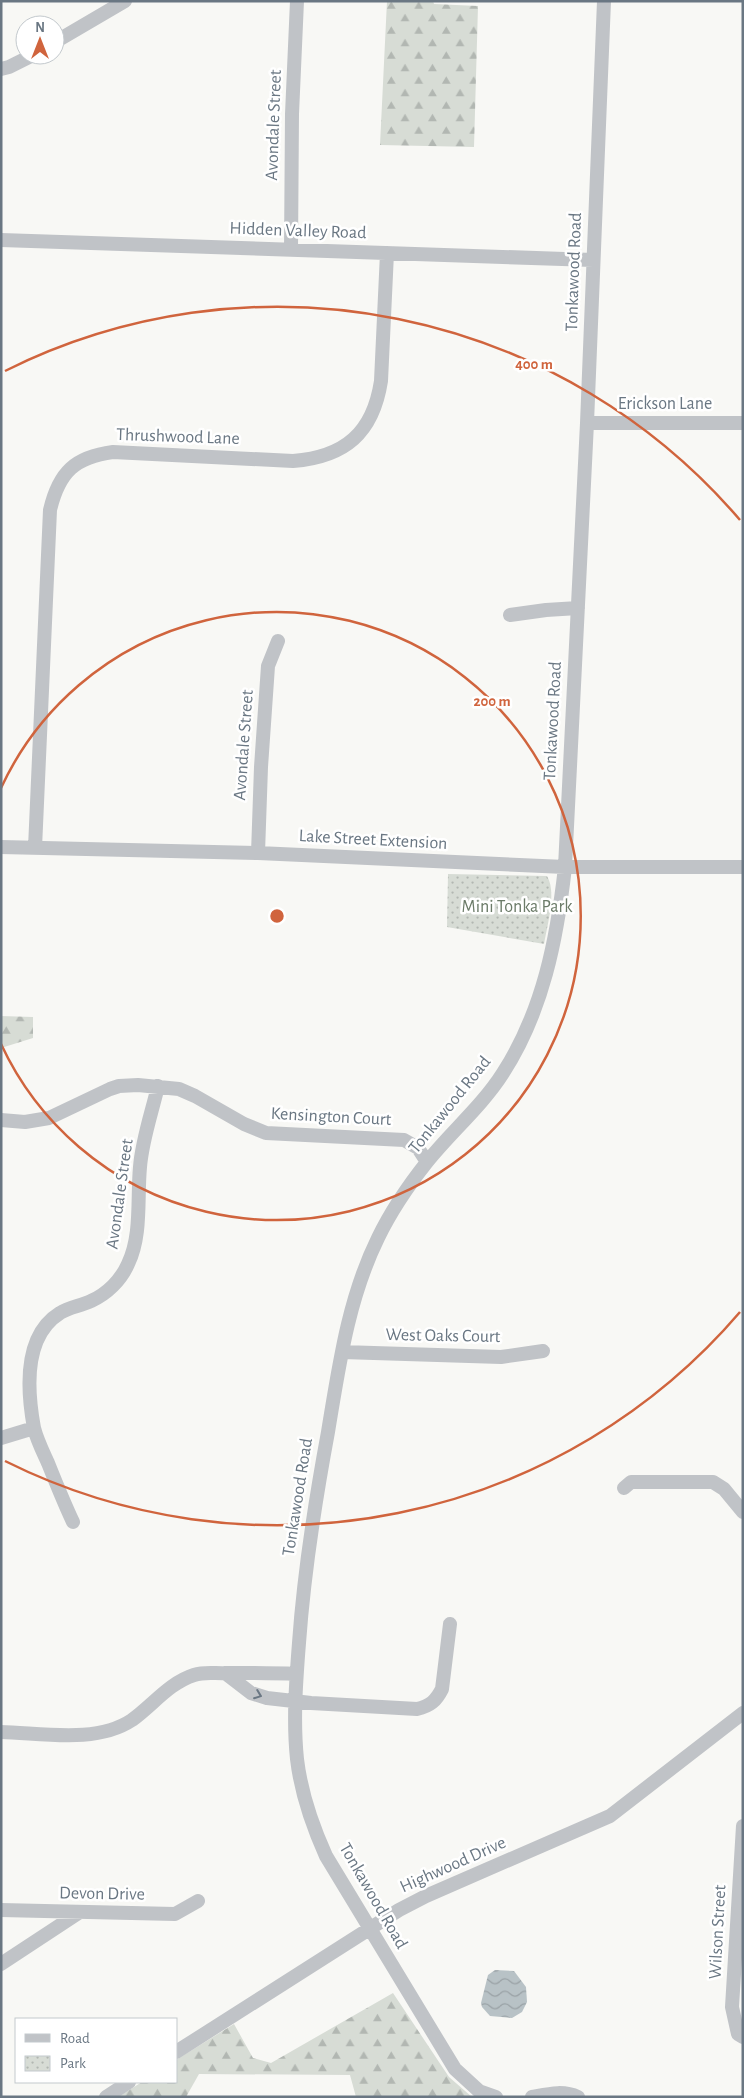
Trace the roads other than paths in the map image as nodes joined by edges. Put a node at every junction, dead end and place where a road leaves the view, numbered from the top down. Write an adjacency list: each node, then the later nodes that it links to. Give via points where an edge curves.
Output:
1 (125, 1): 4 (street)
2 (297, 1): 8 (street, Avondale Street)
3 (604, 1): 10 (street, Tonkawood Road)
4 (65, 36)
5 (15, 64): 6 (street)
6 (1, 69)
7 (1, 240): 8 (street, Hidden Valley Road)
8 (291, 250): 9 (street, Hidden Valley Road)
9 (388, 253): 10 (street, Hidden Valley Road); 17 (street, Thrushwood Lane, via 378,399 372,417 347,445 331,454 293,460 114,452 83,459 60,480 50,510)
10 (593, 260): 11 (street, Tonkawood Road)
11 (586, 423): 12 (street, Erickson Lane); 13 (street, Tonkawood Road)
12 (743, 423)
13 (578, 608): 14 (street); 19 (street, Tonkawood Road)
14 (510, 615)
15 (278, 641): 18 (street, Avondale Street, via 268,666)
16 (1, 847): 17 (street, Lake Street Extension)
17 (35, 848): 18 (street, Lake Street Extension)
18 (258, 854): 19 (street, Lake Street Extension)
19 (565, 867): 20 (street, Lake Street Extension); 23 (street, Tonkawood Road, via 553,947 539,998 521,1040 502,1075)
20 (743, 867)
21 (158, 1086): 22 (street, Kensington Court, via 119,1086 49,1118 26,1122); 23 (street, Kensington Court, via 179,1089 266,1133 404,1140 418,1148); 26 (street, Avondale Street, via 141,1160 134,1248 128,1265 106,1292 62,1312 41,1330 31,1356)
22 (1, 1120)
23 (427, 1162): 25 (street, Tonkawood Road, via 399,1199 378,1238 359,1281)
24 (543, 1351): 25 (street, West Oaks Court, via 501,1357)
25 (342, 1352): 33 (street, Tonkawood Road, via 305,1570)
26 (34, 1428): 27 (street); 30 (street, Avondale Street)
27 (1, 1438)
28 (624, 1488): 29 (street, via 631,1482 713,1482 724,1489)
29 (743, 1512)
30 (73, 1522)
31 (450, 1624): 34 (street, via 442,1689 438,1697 425,1707)
32 (225, 1673): 33 (street); 34 (street, one-way to 34, via 259,1697); 36 (street, via 202,1672 184,1679 124,1725 101,1732 83,1735)
33 (296, 1674): 34 (street, Tonkawood Road)
34 (296, 1702): 41 (street, Tonkawood Road, via 297,1759 306,1805 326,1856)
35 (743, 1713): 41 (street, Highwood Drive, via 610,1816 426,1896)
36 (1, 1732)
37 (743, 1826): 43 (street, Wilson Street, via 732,2007 738,2034)
38 (198, 1901): 40 (street, Devon Drive, via 175,1914)
39 (1, 1910): 40 (street, Devon Drive)
40 (80, 1912): 42 (street)
41 (370, 1929): 44 (street, Highwood Drive); 47 (street, Tonkawood Road, via 455,2069 480,2091)
42 (1, 1964)
43 (743, 2037)
44 (178, 2051)
45 (127, 2083): 46 (street)
46 (106, 2097)
47 (496, 2097)
48 (532, 2097): 49 (street, via 556,2092)
49 (578, 2097)

